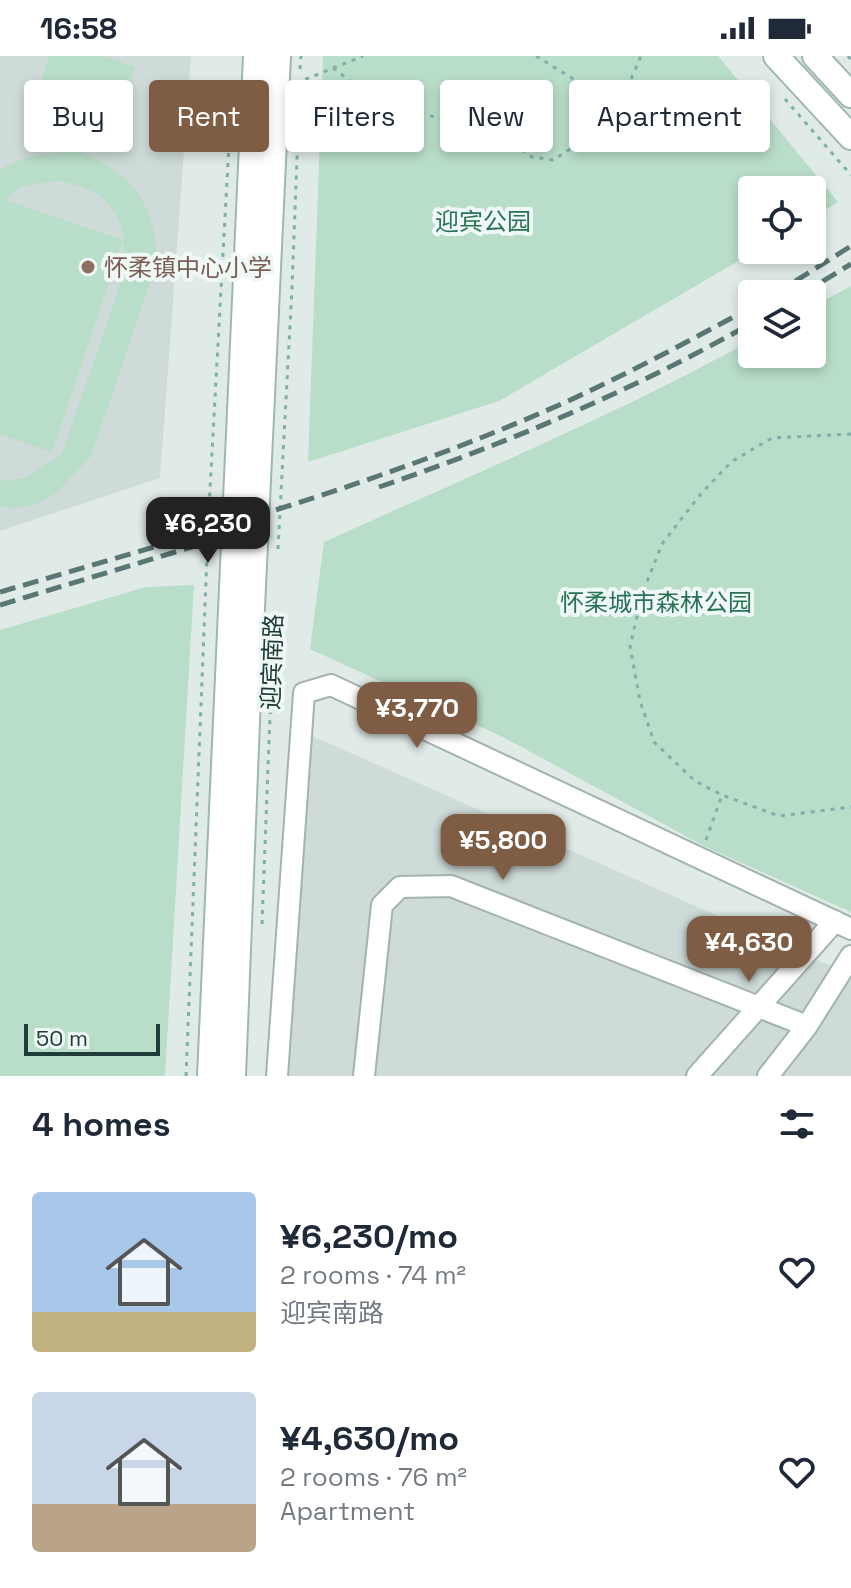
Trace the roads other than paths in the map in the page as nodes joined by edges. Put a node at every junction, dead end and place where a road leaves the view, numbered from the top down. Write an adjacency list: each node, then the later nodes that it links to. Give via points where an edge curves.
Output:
1 (256, 56): 11 (main road, 迎宾南路)
2 (278, 56): 12 (main road, 迎宾南路, via 288,95 249,655)
3 (776, 56): 6 (main road)
4 (815, 56): 5 (main road)
5 (851, 95)
6 (851, 137)
7 (843, 925): 9 (street); 13 (street, via 331,685 304,693)
8 (851, 956): 10 (street)
9 (760, 1005): 10 (street); 14 (street, via 451,886 400,887 382,905); 15 (street)
10 (807, 1026): 16 (street)
11 (210, 1076)
12 (233, 1076)
13 (277, 1076)
14 (364, 1076)
15 (697, 1076)
16 (768, 1076)

